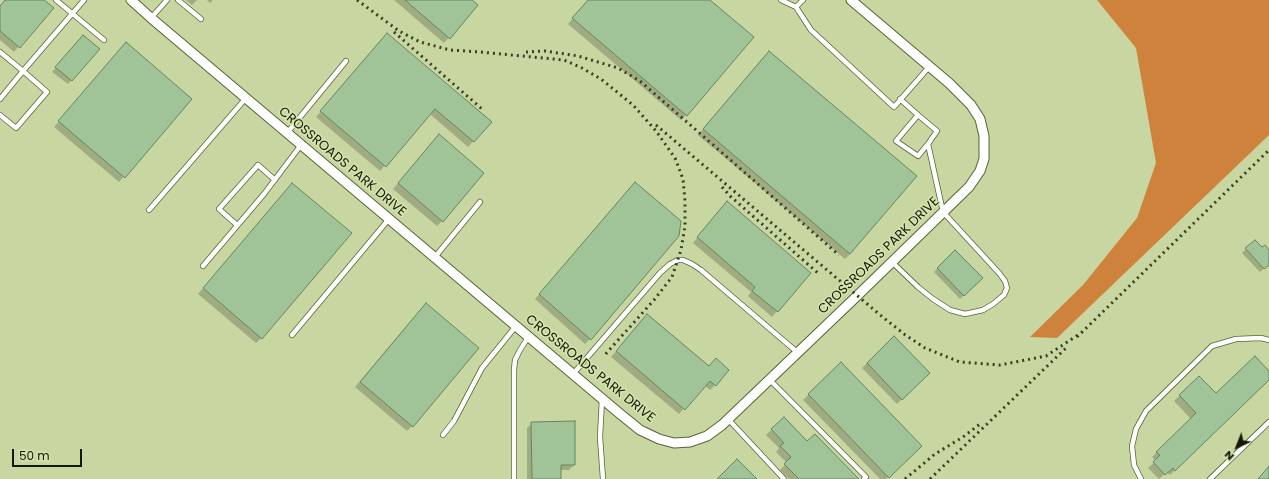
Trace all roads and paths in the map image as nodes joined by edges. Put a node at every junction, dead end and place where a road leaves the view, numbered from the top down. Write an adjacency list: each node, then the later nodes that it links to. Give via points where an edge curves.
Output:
1 (56, 0): 10 (lane)
2 (84, 0): 10 (lane)
3 (131, 0): 11 (street, CROSSROADS PARK DRIVE)
4 (168, 0): 11 (lane)
5 (178, 0): 12 (lane)
6 (781, 0): 9 (lane)
7 (803, 0): 9 (lane)
8 (851, 0): 16 (street, CROSSROADS PARK DRIVE)
9 (796, 7): 20 (lane, via 810,30 884,99 894,107)
10 (72, 13): 13 (lane); 17 (lane)
11 (151, 18): 18 (street, CROSSROADS PARK DRIVE)
12 (200, 19)
13 (104, 40)
14 (0, 52): 17 (lane)
15 (346, 61): 23 (lane)
16 (929, 66): 20 (lane); 29 (street, CROSSROADS PARK DRIVE, via 971,104 980,119 984,136 984,159 980,171 969,187)
17 (23, 72): 19 (lane); 21 (lane, via 47,92 16,128)
18 (246, 98): 23 (street, CROSSROADS PARK DRIVE); 28 (lane)
19 (0, 99)
20 (900, 99): 22 (lane)
21 (0, 115)
22 (918, 115): 24 (lane, via 937,131); 24 (lane, via 896,141 918,156)
23 (287, 133): 25 (street, CROSSROADS PARK DRIVE)
24 (928, 144): 29 (lane)
25 (301, 145): 26 (lane); 30 (street, CROSSROADS PARK DRIVE)
26 (275, 180): 31 (lane); 31 (lane, via 258,165 219,209)
27 (480, 202): 32 (lane)
28 (150, 210)
29 (943, 212): 33 (street, CROSSROADS PARK DRIVE); 33 (lane, via 1005,281 1007,288 1004,295 983,310 965,314 950,310 918,287)
30 (389, 218): 32 (street, CROSSROADS PARK DRIVE); 36 (lane)
31 (237, 225): 34 (lane)
32 (435, 257): 35 (street, CROSSROADS PARK DRIVE)
33 (892, 262): 39 (street, CROSSROADS PARK DRIVE)
34 (203, 266)
35 (516, 326): 37 (street, CROSSROADS PARK DRIVE); 45 (lane, via 482,368 454,421)
36 (292, 335)
37 (529, 336): 40 (street, CROSSROADS PARK DRIVE); 46 (lane, via 520,350 514,370)
38 (1269, 340): 50 (lane, via 1236,339 1212,346 1146,411 1136,429 1132,446 1134,465)
39 (797, 352): 40 (lane, via 701,270 678,260 660,273); 41 (street, CROSSROADS PARK DRIVE)
40 (573, 374): 42 (street, CROSSROADS PARK DRIVE)
41 (769, 380): 43 (street, CROSSROADS PARK DRIVE); 49 (lane, via 866,477)
42 (602, 399): 43 (street, CROSSROADS PARK DRIVE, via 640,430 659,439 674,442 690,442 707,436); 47 (lane, via 600,437)
43 (728, 419): 48 (lane)
44 (1269, 422): 51 (lane)
45 (443, 435)
46 (514, 479)
47 (603, 479)
48 (784, 479)
49 (864, 479)
50 (1141, 479)
51 (1210, 479)

